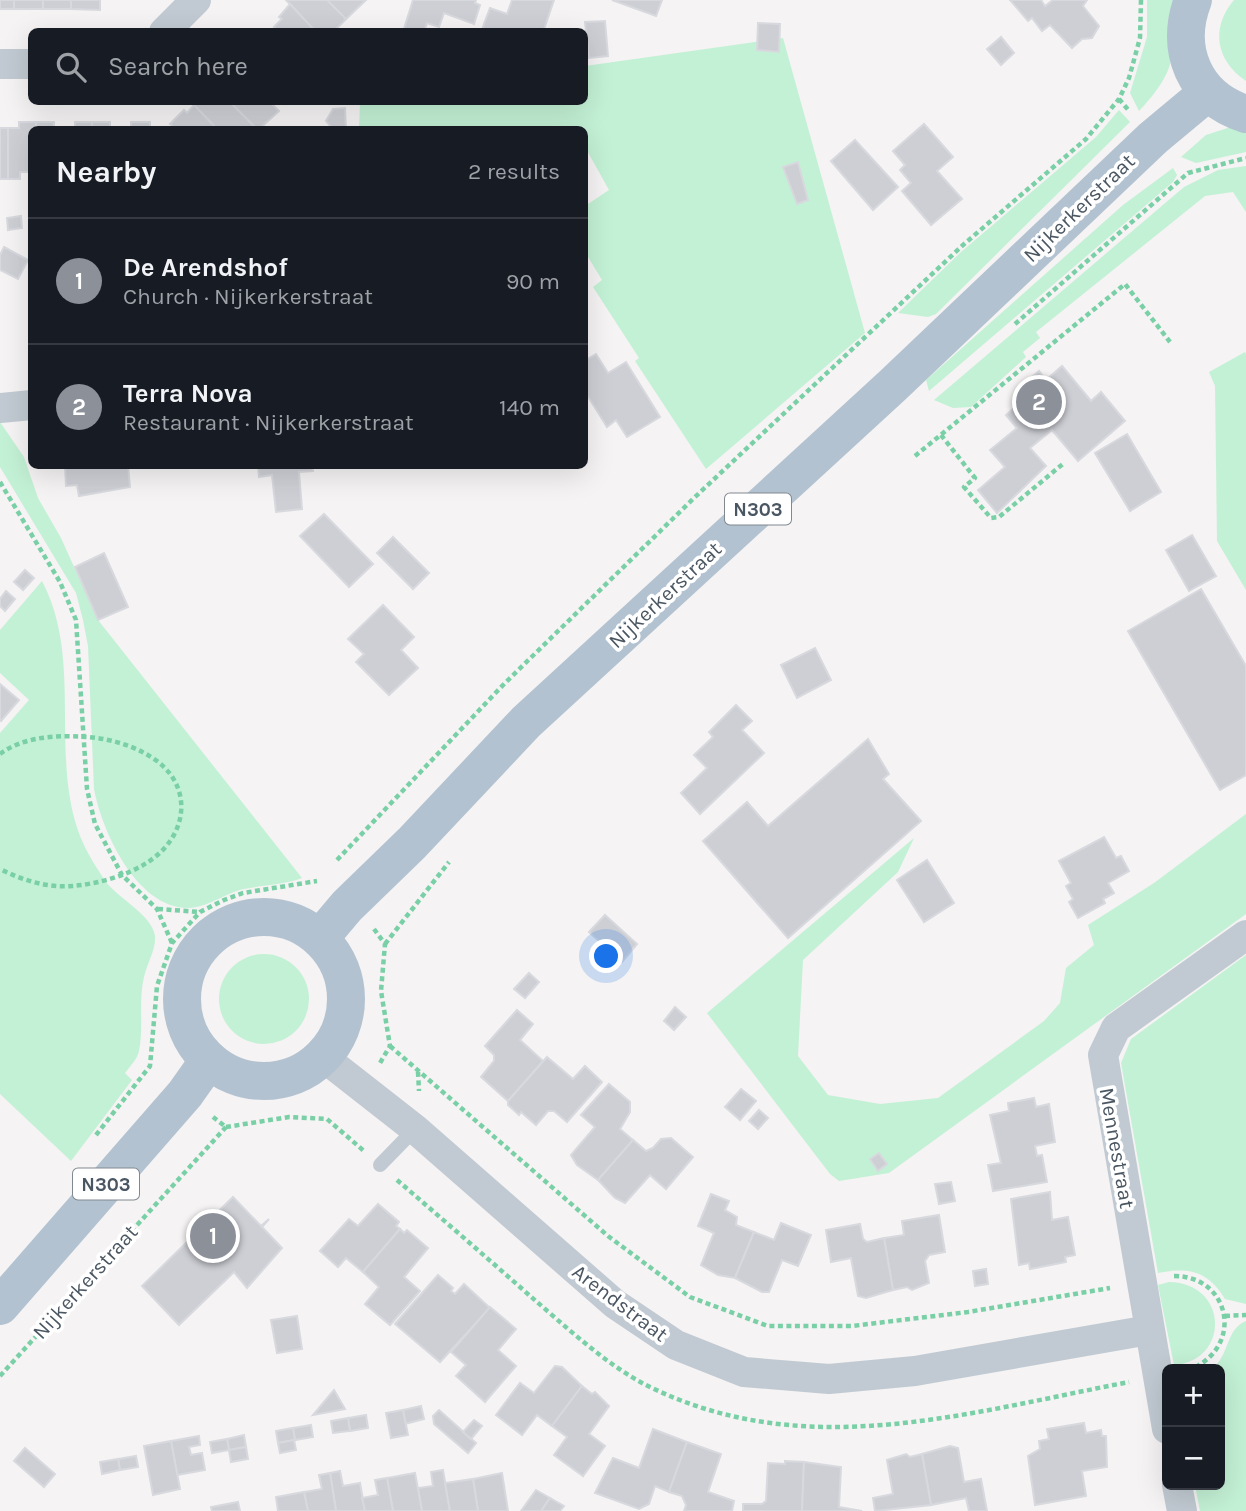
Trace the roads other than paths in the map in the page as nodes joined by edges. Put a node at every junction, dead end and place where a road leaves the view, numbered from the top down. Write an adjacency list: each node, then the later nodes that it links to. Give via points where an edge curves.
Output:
1 (196, 0): 3 (street)
2 (1193, 0): 6 (main road, via 1184,46 1192,71)
3 (168, 28)
4 (0, 64): 5 (street)
5 (28, 64)
6 (1207, 93): 7 (main road); 11 (main road, Nijkerkerstraat / N303, via 1153,138 892,386 526,722)
7 (1246, 114)
8 (28, 405): 9 (street)
9 (0, 408)
10 (1246, 935): 17 (street, Mennestraat, via 1116,1028 1106,1043 1103,1070)
11 (320, 938): 12 (main road, via 336,959 345,983 346,1010 338,1035); 13 (main road, via 298,924 261,918 224,928 204,944 189,965 183,990 184,1016 193,1040)
12 (323, 1057): 13 (main road, via 279,1080 254,1080); 14 (street, Arendstraat)
13 (209, 1060): 16 (main road, N303, via 185,1094)
14 (415, 1129): 15 (lane); 17 (street, Arendstraat, via 615,1304 676,1345 744,1372 829,1379 915,1371)
15 (380, 1165)
16 (0, 1306)
17 (1149, 1330): 18 (street, Mennestraat)
18 (1167, 1427)
19 (1178, 1490): 20 (street)
20 (1182, 1511)

